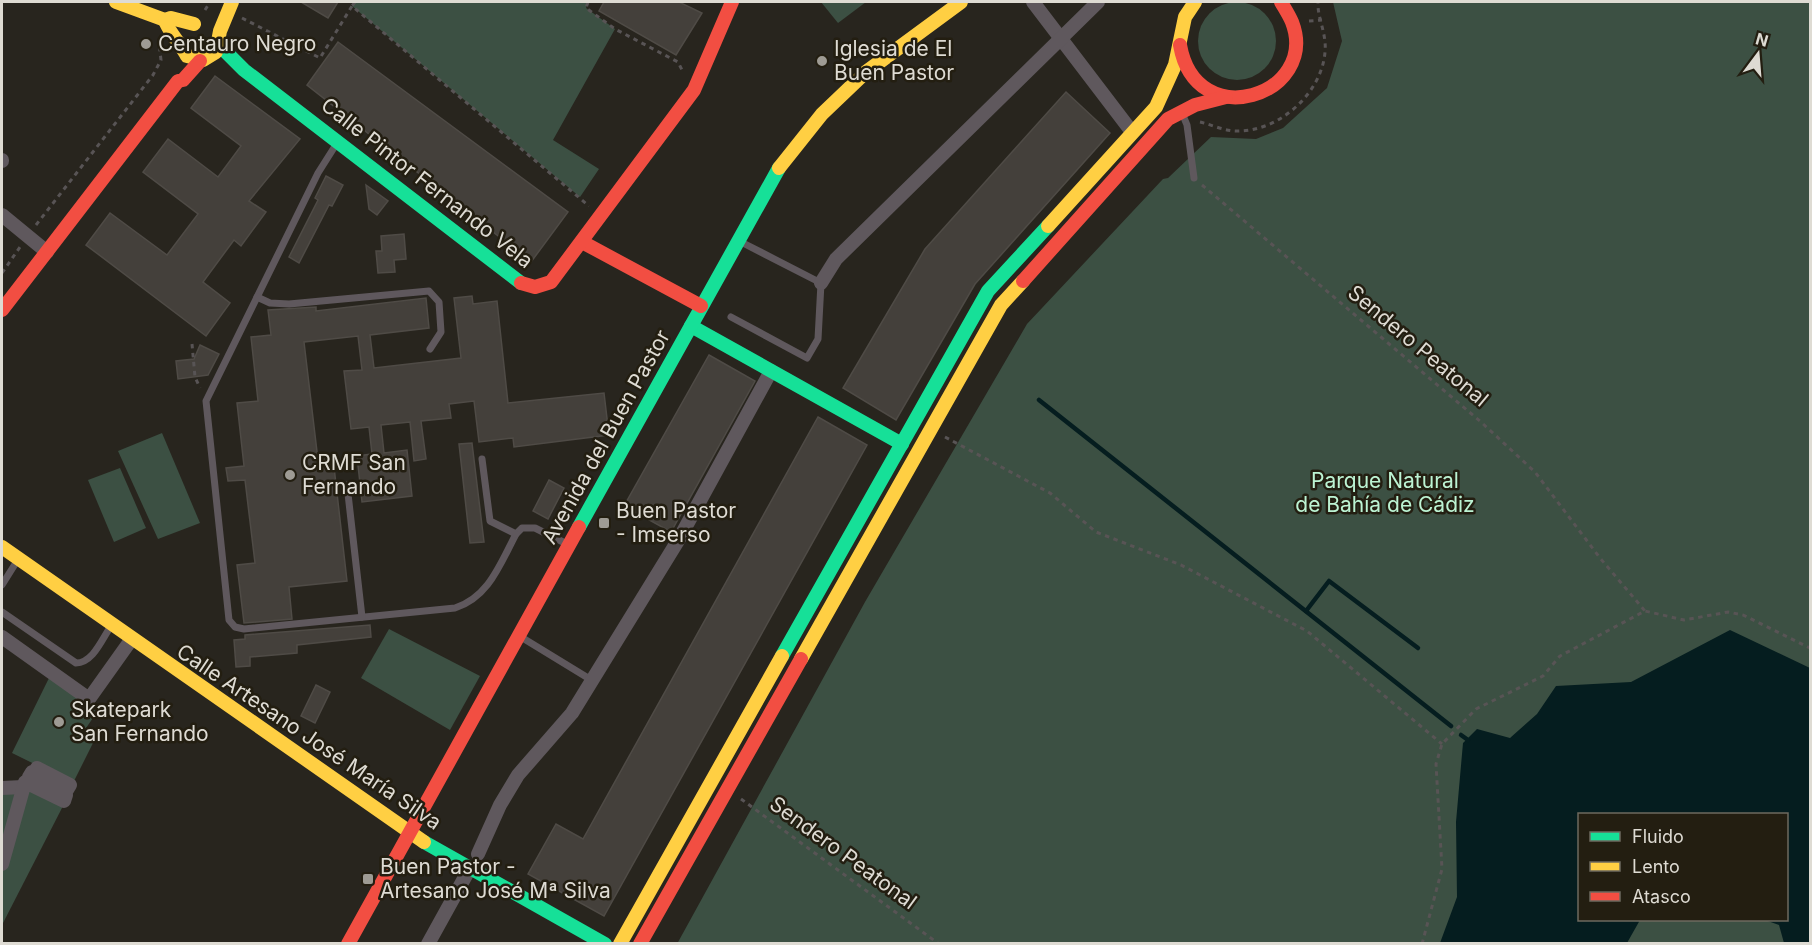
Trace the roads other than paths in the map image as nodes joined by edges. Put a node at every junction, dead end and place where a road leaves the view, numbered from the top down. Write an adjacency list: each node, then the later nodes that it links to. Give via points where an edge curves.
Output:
1 (116, 2): 12 (street)
2 (732, 2): 29 (street, Calle Pintor Fernando Vela, via 694,90)
3 (961, 2): 28 (street, Avenida del Buen Pastor, via 866,72 822,114 777,171)
4 (1033, 2): 15 (street)
5 (1098, 2): 15 (street)
6 (1184, 2): 11 (street)
7 (1195, 2): 11 (street)
8 (1281, 2): 14 (street)
9 (1299, 5): 14 (street)
10 (229, 6): 13 (street); 17 (street)
11 (1185, 17): 16 (street)
12 (165, 20): 13 (street); 18 (street)
13 (198, 20): 17 (street, via 213,27); 18 (street, via 183,32)
14 (1299, 24): 22 (street, via 1295,52 1279,82 1260,94)
15 (1060, 38): 24 (street); 31 (street, via 836,259)
16 (1180, 39): 22 (street, via 1184,61 1196,80); 24 (street, via 1167,87 1156,107)
17 (219, 42): 19 (street, via 216,52); 20 (street, Calle Pintor Fernando Vela)
18 (182, 48): 19 (street, via 187,56); 21 (street)
19 (203, 60): 20 (street, Calle Pintor Fernando Vela, via 217,59); 21 (street)
20 (244, 70): 25 (street, Calle Pintor Fernando Vela)
21 (178, 81): 30 (street)
22 (1226, 97): 23 (street)
23 (1181, 111): 26 (lane, via 1187,125); 65 (street, via 1168,118 1001,305)
24 (1132, 132): 39 (street, via 988,291)
25 (338, 141): 29 (street, Calle Pintor Fernando Vela, via 526,286 551,282); 32 (lane, via 318,172)
26 (1194, 178)
27 (2, 215): 30 (street)
28 (738, 241): 31 (lane); 33 (street, Avenida del Buen Pastor)
29 (582, 242): 33 (street)
30 (47, 252): 34 (street)
31 (820, 283): 35 (lane, via 818,339 807,358)
32 (257, 297): 37 (lane, via 270,303 289,304 429,291 439,302 441,332); 48 (lane, via 206,401 228,615 231,624 244,629)
33 (701, 306): 36 (street, Avenida del Buen Pastor)
34 (2, 310)
35 (731, 317)
36 (691, 326): 38 (street); 43 (street, Avenida del Buen Pastor)
37 (430, 349)
38 (771, 371): 39 (street); 53 (street, via 679,539)
39 (902, 444): 64 (street)
40 (482, 459): 42 (lane, via 490,521)
41 (347, 485): 48 (lane)
42 (516, 534): 43 (lane, via 531,526); 48 (lane, via 482,595 469,603 455,608)
43 (570, 546): 50 (street, Avenida del Buen Pastor)
44 (2, 547): 45 (street, Calle Artesano José María Silva)
45 (18, 559): 46 (lane); 49 (street, Calle Artesano José María Silva)
46 (2, 585)
47 (2, 612): 49 (lane, via 76,663 90,658)
48 (362, 617)
49 (111, 626): 52 (street, Calle Artesano José María Silva)
50 (519, 636): 53 (lane); 57 (street, Avenida del Buen Pastor)
51 (2, 637): 52 (street, via 89,699)
52 (131, 640): 57 (street, Calle Artesano José María Silva)
53 (592, 681): 58 (street, via 572,713 518,775)
54 (37, 768): 55 (street, via 70,785 67,790 32,771 29,777 66,795 64,801 26,782)
55 (23, 787): 56 (street); 59 (street)
56 (2, 788)
57 (408, 833): 60 (street, Calle Artesano José María Silva); 61 (street, Avenida del Buen Pastor)
58 (478, 854)
59 (2, 864)
60 (470, 868): 62 (street); 63 (street, Calle Artesano José María Silva)
61 (348, 944)
62 (428, 944)
63 (605, 944)
64 (620, 944)
65 (640, 944)

